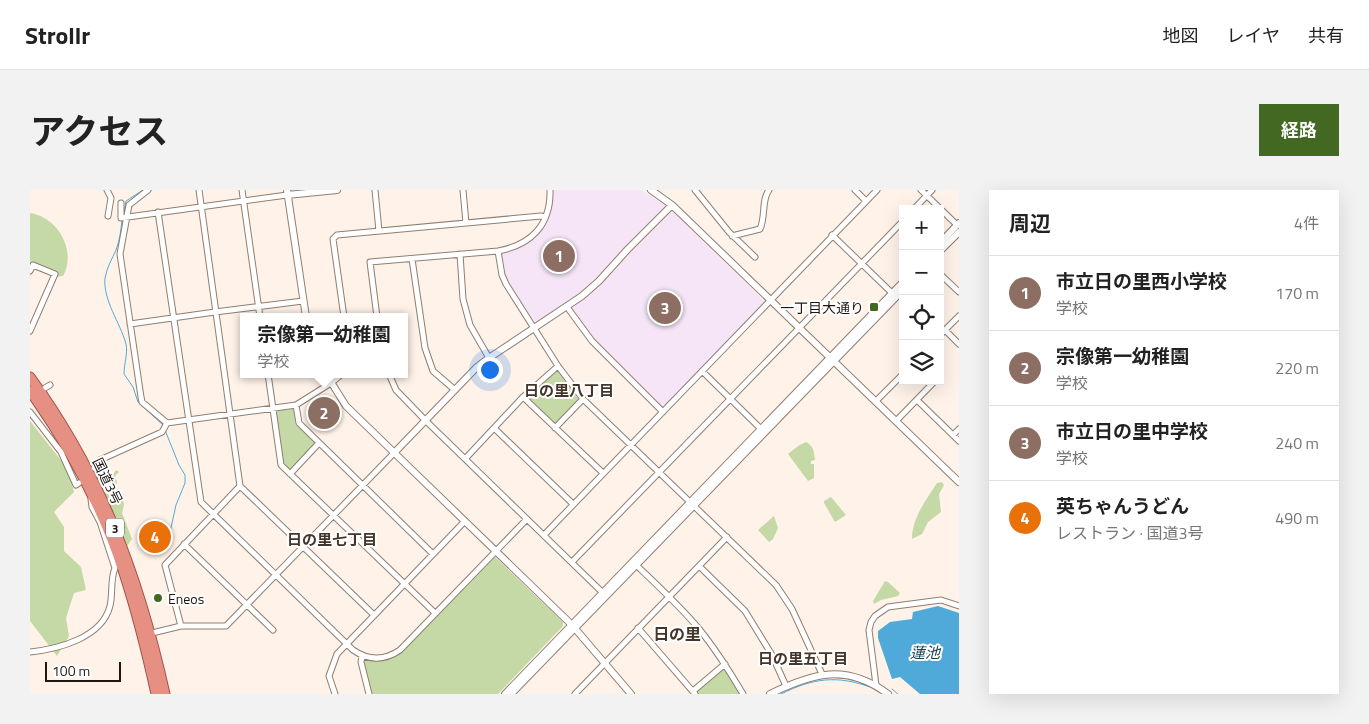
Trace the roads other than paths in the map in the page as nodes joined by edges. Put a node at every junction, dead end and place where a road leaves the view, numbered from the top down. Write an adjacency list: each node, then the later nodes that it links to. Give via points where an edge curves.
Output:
1 (107, 190): 27 (street, via 112,198)
2 (148, 190): 28 (street, via 129,205)
3 (199, 190): 25 (street)
4 (242, 190): 20 (street)
5 (333, 190): 6 (street); 18 (street)
6 (337, 190)
7 (375, 190): 33 (street)
8 (463, 190): 30 (street)
9 (550, 190): 29 (street)
10 (651, 190): 17 (street)
11 (695, 190): 35 (street)
12 (769, 190): 35 (street, via 760,229)
13 (855, 190): 21 (street)
14 (877, 190): 21 (street)
15 (921, 190): 19 (street)
16 (932, 190): 19 (street)
17 (660, 192): 23 (street)
18 (287, 193): 20 (street); 50 (street)
19 (927, 196): 24 (street); 32 (street)
20 (244, 201): 25 (street); 51 (street)
21 (866, 201): 34 (street)
22 (121, 203): 28 (street, via 121,218)
23 (672, 205): 49 (street); 52 (street, via 599,281)
24 (918, 205)
25 (201, 206): 26 (street); 53 (street)
26 (158, 212): 28 (street); 59 (street)
27 (108, 216)
28 (127, 217): 60 (street, via 120,254)
29 (545, 217): 30 (street); 38 (street, via 528,240)
30 (466, 223): 33 (street)
31 (899, 225): 42 (street)
32 (959, 227): 36 (street); 37 (street)
33 (379, 231): 56 (street, via 337,235 333,239)
34 (832, 235): 42 (street); 49 (street)
35 (732, 236): 40 (street)
36 (944, 240)
37 (942, 250)
38 (498, 251): 39 (street); 61 (street, via 506,284)
39 (460, 254): 41 (street); 66 (street, via 463,299 470,325)
40 (755, 256)
41 (412, 258): 57 (street, via 370,262); 78 (street, via 425,348 433,371)
42 (862, 263): 47 (street); 62 (street)
43 (30, 271): 64 (street, via 33,265 55,274)
44 (944, 278): 46 (street)
45 (899, 286): 47 (street)
46 (959, 292)
47 (892, 293): 67 (street)
48 (899, 294): 67 (street)
49 (770, 300): 62 (street); 69 (street)
50 (303, 302): 51 (street); 55 (street)
51 (258, 306): 53 (street); 54 (street)
52 (567, 307): 61 (street); 88 (street, via 592,341)
53 (216, 312): 59 (street); 89 (street)
54 (259, 313)
55 (305, 313)
56 (343, 313)
57 (376, 313)
58 (959, 316): 63 (street)
59 (174, 318): 60 (street); 90 (street)
60 (130, 324): 93 (street, via 142,402)
61 (534, 328): 66 (street); 68 (street)
62 (799, 328): 67 (street); 81 (street)
63 (945, 330): 65 (street)
64 (30, 331)
65 (959, 344)
66 (489, 358): 78 (street)
67 (832, 359): 84 (street); 96 (street); 113 (street)
68 (558, 366): 80 (street); 82 (street)
69 (702, 371): 81 (street); 88 (street)
70 (30, 377): 140 (highway, 国道3号 / 3, via 64,429 98,491 128,560)
71 (268, 378): 86 (street)
72 (328, 378): 76 (street)
73 (338, 378): 76 (street)
74 (390, 378): 91 (street, via 396,390)
75 (899, 378): 84 (street)
76 (331, 384): 85 (street); 102 (street, via 346,406)
77 (931, 385): 83 (street)
78 (455, 390): 91 (street)
79 (30, 391): 112 (highway, 国道3号 / 3)
80 (523, 397): 94 (street); 95 (street)
81 (730, 398): 96 (street); 105 (street)
82 (583, 399): 95 (street); 101 (street)
83 (917, 400): 92 (street); 98 (street)
84 (876, 401): 92 (street)
85 (296, 405): 86 (street); 100 (street, via 299,423)
86 (272, 407): 89 (street); 107 (street, via 279,460)
87 (30, 412): 109 (street, via 61,452 76,485)
88 (663, 412): 101 (street)
89 (230, 414): 90 (street); 111 (street)
90 (188, 419): 93 (street); 115 (street, via 200,502)
91 (426, 420): 102 (street); 103 (street)
92 (896, 421): 108 (street)
93 (167, 423): 104 (street, via 162,432 100,460)
94 (494, 428): 103 (street); 114 (street)
95 (555, 428): 106 (street)
96 (761, 429): 113 (street)
97 (959, 429): 98 (street)
98 (953, 434): 99 (street)
99 (959, 441)
100 (319, 443): 107 (street); 110 (street)
101 (631, 445): 105 (street); 106 (street)
102 (394, 453): 110 (street); 118 (street)
103 (465, 459): 117 (street)
104 (94, 468)
105 (660, 472): 113 (street); 125 (street)
106 (603, 473): 114 (street)
107 (290, 474): 116 (street)
108 (959, 482)
109 (79, 483)
110 (362, 484): 116 (street); 124 (street)
111 (240, 486): 115 (street); 122 (street)
112 (91, 496): 140 (highway, 国道3号 / 3); 142 (street, via 92,507 115,568 108,614 98,626 74,641)
113 (693, 503): 120 (street); 126 (street)
114 (573, 504): 119 (street)
115 (213, 514): 121 (street); 128 (street)
116 (333, 516): 122 (street); 129 (street)
117 (527, 518): 119 (street); 123 (street)
118 (465, 521): 123 (street); 124 (street)
119 (544, 535): 125 (street)
120 (727, 537): 127 (street); 146 (street, via 776,585 792,609)
121 (184, 544): 132 (street); 136 (street, via 165,565)
122 (303, 546): 128 (street); 135 (street)
123 (495, 551): 134 (street); 137 (street)
124 (433, 554): 129 (street)
125 (572, 562): 130 (street)
126 (634, 563): 130 (street); 131 (street); 137 (street)
127 (699, 566): 131 (street); 148 (street, via 745,611 772,655)
128 (276, 574): 132 (street); 141 (street)
129 (404, 584): 134 (street); 135 (street)
130 (602, 592): 137 (street)
131 (669, 597): 138 (street); 145 (street, via 700,630)
132 (247, 605): 136 (street, via 226,626); 139 (street)
133 (959, 606): 147 (street, via 941,600 881,610 869,630)
134 (435, 613): 143 (street, via 394,654 374,659)
135 (374, 615): 141 (street)
136 (181, 626): 140 (street)
137 (573, 627): 144 (street); 154 (street); 155 (street)
138 (638, 628): 144 (street); 149 (street)
139 (273, 630)
140 (147, 635): 150 (highway, 国道3号 / 3); 151 (highway, 国道3号 / 3)
141 (347, 644): 143 (street); 152 (street, via 337,654 329,676)
142 (30, 652)
143 (362, 656): 153 (street)
144 (605, 663): 156 (street); 157 (street)
145 (725, 664): 149 (street); 158 (street)
146 (822, 674): 147 (street, via 838,674); 148 (street)
147 (876, 685): 160 (street)
148 (786, 686): 159 (street)
149 (694, 693)
150 (156, 694)
151 (165, 694)
152 (335, 694)
153 (369, 694)
154 (505, 694)
155 (511, 694)
156 (575, 694)
157 (631, 694)
158 (744, 694)
159 (770, 694)
160 (888, 694)

